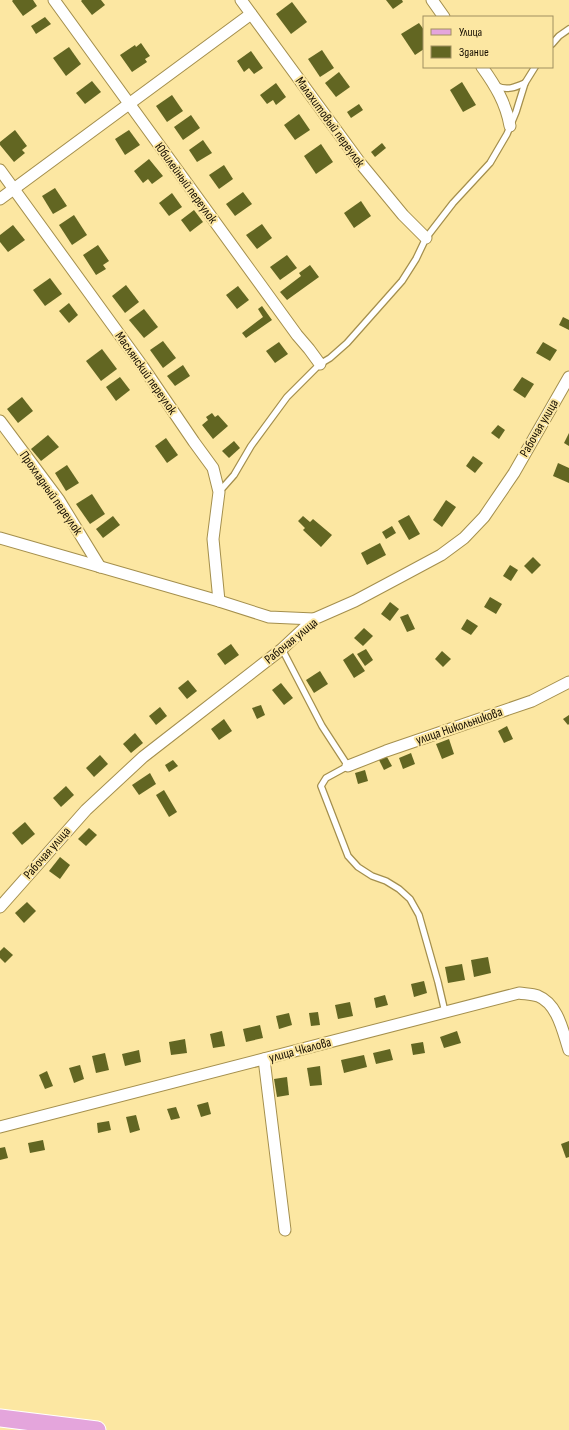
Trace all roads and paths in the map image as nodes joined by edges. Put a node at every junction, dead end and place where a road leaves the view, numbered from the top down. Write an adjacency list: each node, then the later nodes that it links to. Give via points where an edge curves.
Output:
1 (54, 0): 12 (street, Юбилейный переулок)
2 (241, 0): 4 (street, Малахитовый переулок)
3 (432, 0): 5 (street)
4 (251, 14): 12 (street); 17 (street, Малахитовый переулок, via 361,164 403,215)
5 (443, 16)
6 (569, 29): 7 (lane)
7 (553, 43)
8 (483, 68): 11 (street)
9 (534, 68): 10 (lane)
10 (525, 83): 11 (lane, via 503,89); 13 (lane)
11 (496, 85): 13 (street)
12 (129, 105): 15 (street); 18 (street, Юбилейный переулок)
13 (510, 126): 17 (lane, via 490,163 453,203)
14 (0, 170): 15 (street, Маслянский переулок)
15 (14, 190): 16 (street); 21 (street, Маслянский переулок, via 213,468)
16 (0, 199)
17 (426, 238): 18 (lane, via 402,281 347,343)
18 (320, 364): 21 (lane, via 287,397 251,446 234,475)
19 (569, 377): 25 (street, Рабочая улица, via 514,473 484,517 464,538 414,570)
20 (0, 421): 23 (street, Прохладный переулок, via 59,500)
21 (219, 492): 24 (street, Маслянский переулок, via 213,539)
22 (0, 538): 23 (street)
23 (100, 567): 24 (street)
24 (219, 601): 25 (street, via 269,617)
25 (314, 619): 26 (street, Рабочая улица)
26 (282, 649): 28 (lane, via 322,726); 29 (street, Рабочая улица, via 137,762 86,810)
27 (569, 682): 28 (street, улица Никольникова, via 532,701)
28 (348, 766): 30 (lane, via 326,778 321,786 348,856 358,867 399,889 410,899 419,915)
29 (0, 907)
30 (445, 1012): 31 (street, улица Чкалова, via 519,994 538,996 550,1004); 32 (street, улица Чкалова)
31 (569, 1050)
32 (264, 1059): 33 (street, улица Чкалова); 34 (street)
33 (0, 1127)
34 (285, 1230)
35 (0, 1418): 36 (main road)
36 (97, 1430)

